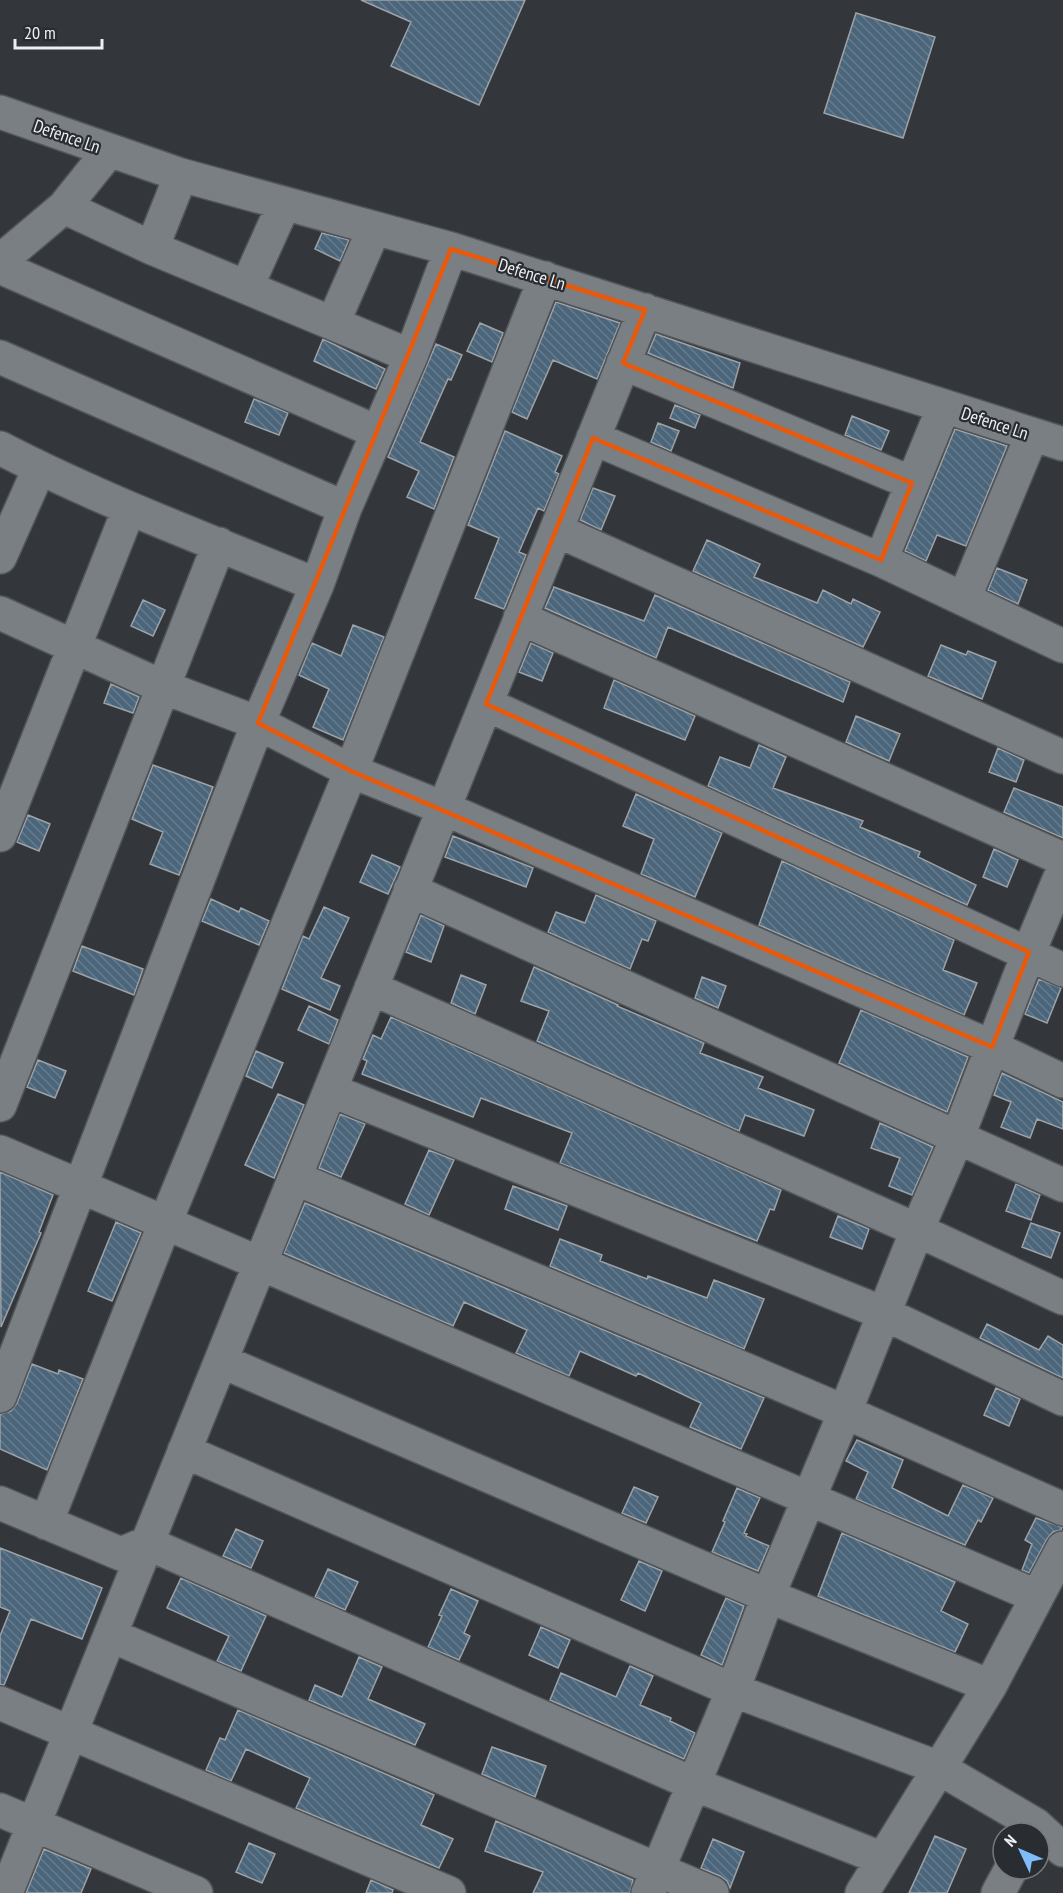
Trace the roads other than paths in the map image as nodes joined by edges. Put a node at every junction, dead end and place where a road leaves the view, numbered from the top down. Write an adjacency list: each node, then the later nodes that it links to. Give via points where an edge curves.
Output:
1 (0, 112): 2 (street, Defence Ln)
2 (110, 151): 3 (street, Defence Ln); 5 (street)
3 (181, 175): 4 (street, Defence Ln); 7 (street)
4 (284, 204): 6 (street, Defence Ln); 12 (street)
5 (64, 207): 7 (street); 9 (street)
6 (374, 230): 8 (street, Defence Ln); 14 (street)
7 (152, 248): 12 (street)
8 (451, 249): 11 (street, Defence Ln); 15 (street)
9 (0, 261)
10 (0, 267): 19 (street)
11 (545, 278): 13 (street, Defence Ln); 42 (street)
12 (247, 286): 14 (street)
13 (645, 310): 17 (street); 18 (street, Defence Ln)
14 (333, 323): 15 (street)
15 (411, 356): 19 (street)
16 (0, 357): 26 (street)
17 (623, 363): 21 (street); 25 (street)
18 (944, 406): 20 (street, Defence Ln); 25 (street)
19 (377, 432): 26 (street)
20 (1032, 435): 22 (street, Defence Ln); 33 (street)
21 (593, 438): 28 (street); 31 (street)
22 (1063, 444)
23 (0, 448): 24 (street)
24 (39, 469): 27 (street); 30 (street)
25 (912, 483): 31 (street)
26 (345, 508): 32 (street)
27 (129, 509): 29 (street); 37 (street)
28 (556, 530): 35 (street); 41 (street)
29 (219, 544): 32 (street); 38 (street)
30 (0, 557)
31 (881, 560): 33 (street)
32 (317, 585): 40 (street)
33 (964, 599): 36 (street)
34 (0, 613): 37 (street)
35 (520, 618): 39 (street); 45 (street)
36 (1060, 635)
37 (75, 647): 38 (street); 44 (street)
38 (163, 687): 40 (street); 54 (street)
39 (486, 704): 43 (street); 48 (street)
40 (258, 723): 42 (street); 59 (street)
41 (1063, 757)
42 (351, 771): 43 (street); 60 (street)
43 (443, 808): 47 (street); 51 (street)
44 (0, 835)
45 (1063, 859)
46 (1063, 870): 48 (street)
47 (411, 890): 50 (street); 55 (street)
48 (1029, 952): 49 (street); 51 (street)
49 (1063, 969)
50 (371, 988): 53 (street); 61 (street)
51 (992, 1047): 52 (street); 55 (street)
52 (1063, 1081)
53 (330, 1090): 57 (street); 64 (street)
54 (0, 1105)
55 (958, 1136): 58 (street); 61 (street)
56 (0, 1152): 59 (street)
57 (295, 1178): 62 (street); 68 (street)
58 (1063, 1185)
59 (80, 1186): 60 (street); 66 (street)
60 (165, 1223): 62 (street); 73 (street)
61 (917, 1230): 63 (street); 64 (street)
62 (260, 1264): 65 (street); 70 (street)
63 (1063, 1298)
64 (883, 1313): 67 (street); 68 (street)
65 (220, 1361): 69 (street); 76 (street)
66 (0, 1396)
67 (1063, 1399)
68 (845, 1412): 70 (street); 72 (street)
69 (184, 1451): 74 (street); 80 (street)
70 (810, 1499): 76 (street); 77 (street)
71 (0, 1503): 73 (street)
72 (1063, 1509)
73 (46, 1523): 74 (street, via 121,1554)
74 (147, 1543): 78 (street); 84 (street)
75 (1063, 1548): 77 (street)
76 (768, 1596): 79 (street); 80 (street)
77 (1036, 1596): 79 (street)
78 (110, 1635): 82 (street); 89 (street)
79 (990, 1686): 83 (street)
80 (733, 1690): 83 (street); 84 (street)
81 (0, 1703): 82 (street)
82 (71, 1732): 87 (street); 92 (street)
83 (939, 1768): 86 (street); 88 (street)
84 (694, 1784): 88 (street); 89 (street)
85 (0, 1810): 87 (street)
86 (1022, 1821)
87 (34, 1825): 90 (street); 91 (street)
88 (883, 1859): 94 (street)
89 (653, 1882): 93 (street)
90 (6, 1893)
91 (196, 1893)
92 (449, 1893)
93 (712, 1893)
94 (862, 1893)

